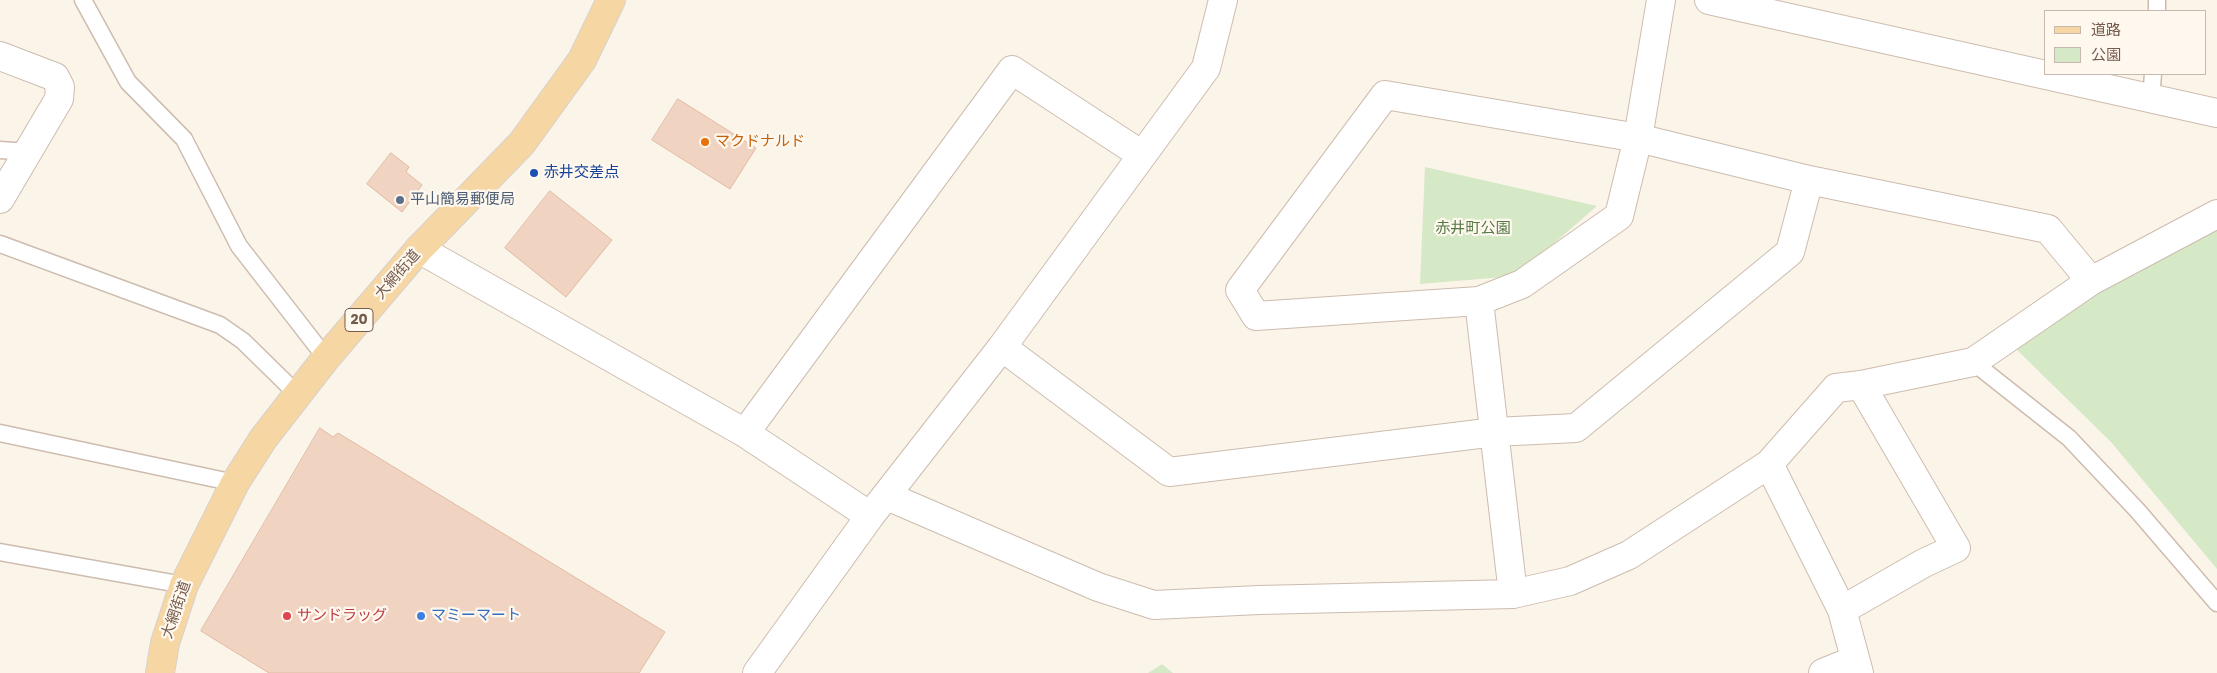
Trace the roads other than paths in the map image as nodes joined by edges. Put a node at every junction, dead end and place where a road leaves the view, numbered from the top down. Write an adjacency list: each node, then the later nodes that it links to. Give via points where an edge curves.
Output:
1 (83, 0): 23 (lane, via 128,82 184,139 239,246)
2 (611, 0): 19 (main road, 大網街道 / 20, via 582,60 532,130)
3 (1223, 0): 14 (street, via 1206,68)
4 (1661, 0): 11 (street)
5 (1709, 0): 7 (street)
6 (0, 56): 13 (street, via 55,77 60,86 59,99)
7 (2044, 65)
8 (2095, 75): 9 (street)
9 (2152, 86): 10 (street)
10 (2217, 113)
11 (1638, 138): 15 (street); 21 (street, via 1619,216 1522,284); 21 (street, via 1385,95 1240,290 1256,316)
12 (0, 150): 13 (lane)
13 (28, 152): 16 (street)
14 (1142, 155): 22 (street); 29 (street, via 1012,70)
15 (1809, 180): 20 (street, via 2048,229); 27 (street, via 1790,252 1576,428)
16 (0, 199)
17 (2217, 214): 20 (street)
18 (0, 244): 26 (lane, via 220,325 244,341)
19 (419, 250): 23 (main road, 大網街道 / 20); 29 (street)
20 (2091, 281): 24 (street)
21 (1479, 301): 27 (street)
22 (1002, 347): 27 (street, via 1169,472); 32 (street)
23 (326, 358): 26 (main road, 大網街道 / 20)
24 (1973, 362): 25 (street); 36 (lane, via 2069,438 2138,510)
25 (1861, 384): 30 (street, via 1836,388); 37 (street, via 1956,548)
26 (297, 394): 31 (main road, 大網街道 / 20)
27 (1494, 432): 35 (street)
28 (0, 433): 31 (lane)
29 (745, 433): 32 (street)
30 (1769, 464): 35 (street, via 1628,555 1570,581); 37 (street)
31 (235, 483): 34 (main road, 大網街道 / 20)
32 (878, 506): 35 (street, via 1154,605); 40 (street)
33 (0, 552): 34 (lane)
34 (184, 585): 39 (main road, 大網街道 / 20, via 165,643)
35 (1514, 594)
36 (2217, 603)
37 (1842, 610): 38 (street)
38 (1857, 667): 41 (street)
39 (160, 673)
40 (757, 673)
41 (1823, 673)

